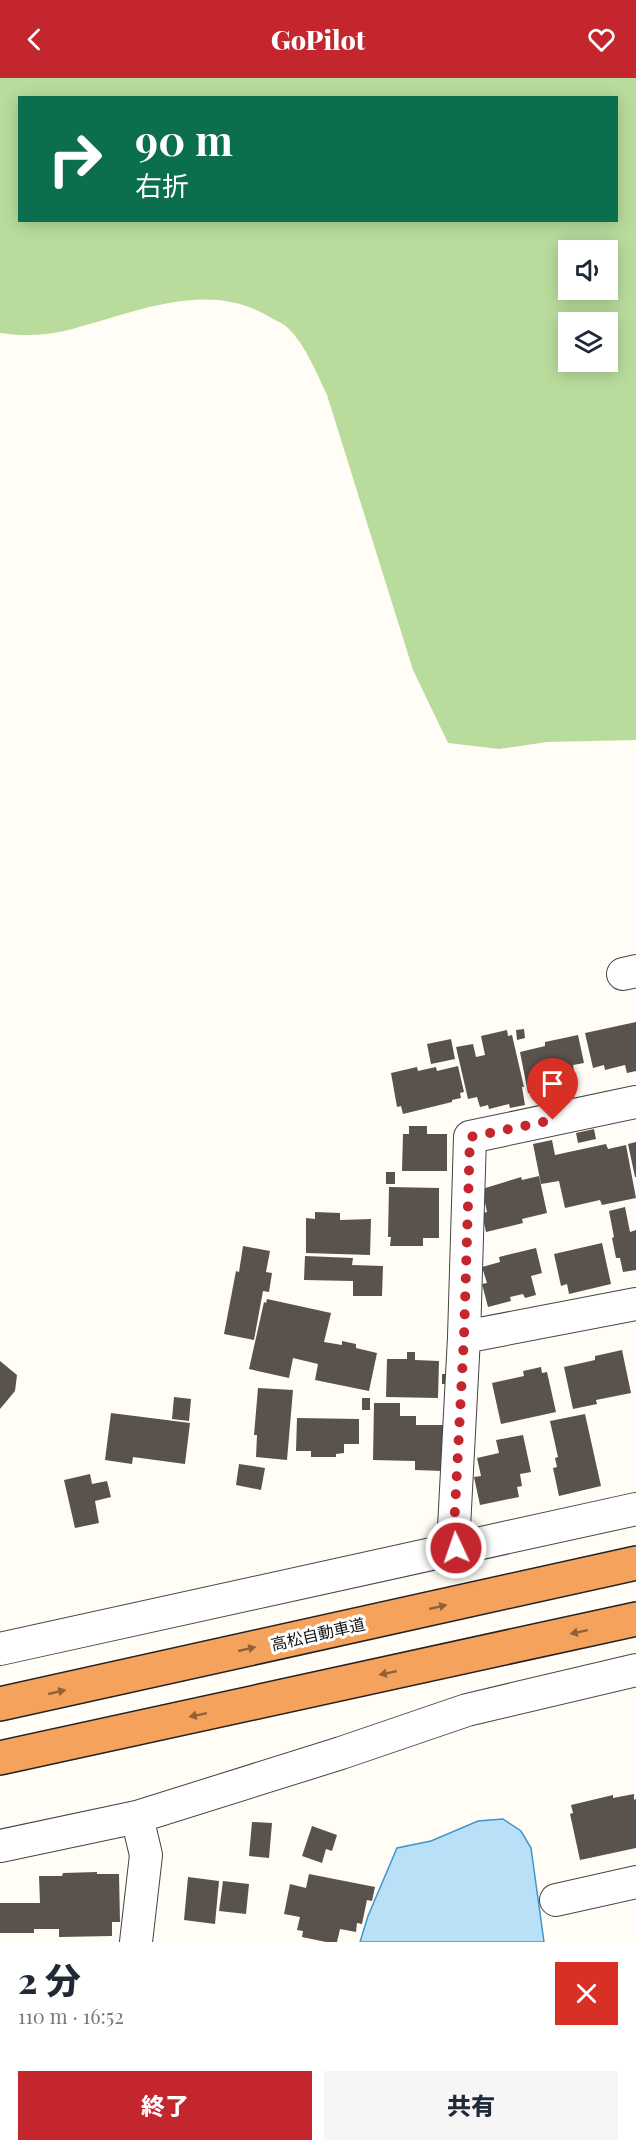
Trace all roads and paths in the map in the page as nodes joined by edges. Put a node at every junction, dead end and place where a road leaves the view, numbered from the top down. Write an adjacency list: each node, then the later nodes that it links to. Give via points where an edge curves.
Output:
1 (636, 1102): 3 (street, via 470,1137)
2 (636, 1304): 3 (street)
3 (464, 1337): 5 (street)
4 (636, 1509): 5 (street)
5 (456, 1548): 8 (street)
6 (636, 1563): 10 (highway, 高松自動車道, one-way to 6)
7 (636, 1619): 11 (highway, one-way to 11)
8 (0, 1649)
9 (636, 1670): 12 (street, via 467,1710)
10 (0, 1704)
11 (0, 1758)
12 (137, 1817): 13 (street); 16 (street, via 146,1855)
13 (0, 1846)
14 (636, 1882): 15 (street)
15 (556, 1900)
16 (136, 1942)

